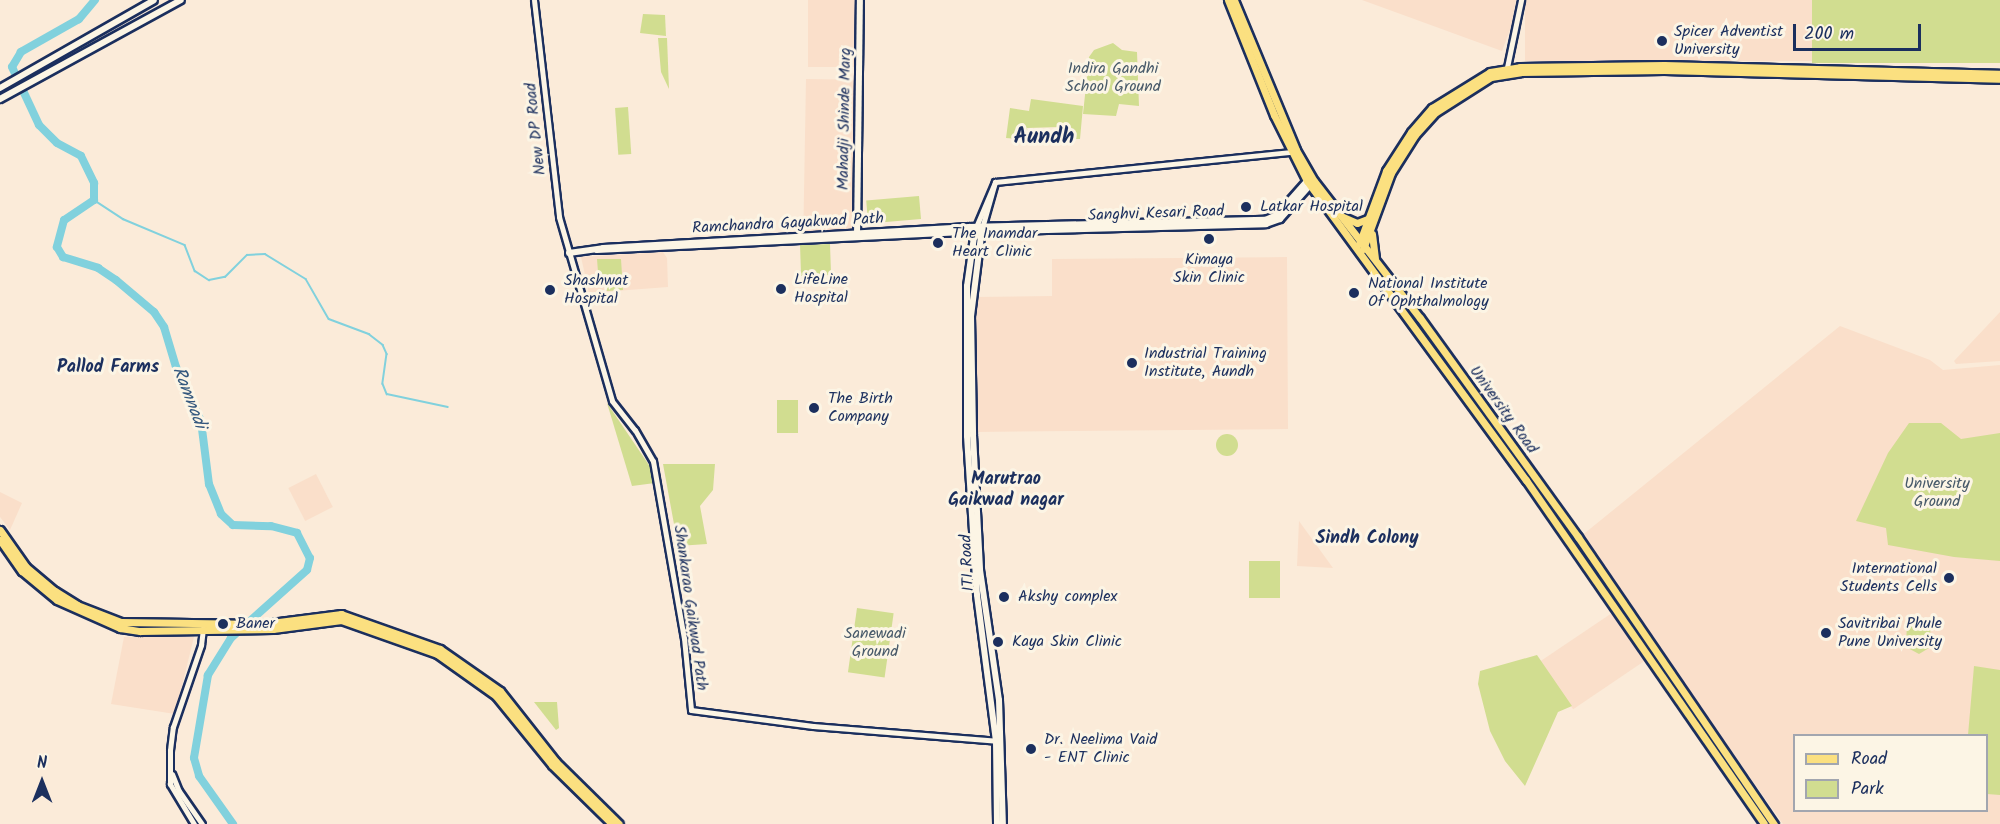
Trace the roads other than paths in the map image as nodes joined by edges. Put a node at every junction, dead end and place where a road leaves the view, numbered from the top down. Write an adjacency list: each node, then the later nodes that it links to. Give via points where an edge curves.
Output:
1 (154, 0): 8 (main road)
2 (181, 0): 9 (main road)
3 (534, 0): 24 (street, New DP Road, via 559,217)
4 (862, 0): 22 (main road, Mahadji Shinde Marg)
5 (1227, 0): 16 (main road, University Road)
6 (1234, 0): 16 (main road, University Road)
7 (1521, 0): 10 (street)
8 (131, 13): 9 (main road); 13 (main road)
9 (141, 24): 14 (main road)
10 (1506, 71): 11 (main road, via 1664,65); 12 (main road, via 1664,70); 15 (main road)
11 (2000, 74)
12 (2000, 79)
13 (0, 88)
14 (2, 98)
15 (1434, 110): 19 (main road, via 1393,159); 21 (main road, via 1394,167)
16 (1293, 151): 17 (main road, University Road); 20 (street, via 995,182)
17 (1311, 181): 18 (main road, University Road); 20 (main road, Sanghvi Kesari Road, via 1280,219 1266,224); 23 (main road, University Road)
18 (1341, 216): 19 (main road, via 1357,223); 23 (main road, University Road)
19 (1370, 218): 23 (main road)
20 (978, 230): 22 (main road, Ramchandra Gayakwad Path); 31 (main road, ITI Road, via 966,315 967,436 977,595)
21 (1372, 231): 23 (main road); 25 (main road)
22 (859, 236): 24 (main road, Ramchandra Gayakwad Path)
23 (1361, 247): 25 (main road, University Road); 39 (main road, University Road)
24 (569, 253): 31 (street, Shankarao Gaikwad Path, via 612,401 653,461 684,638 691,710 823,728)
25 (1375, 259): 40 (main road, University Road, via 1578,537)
26 (0, 530): 28 (main road, via 38,578 67,600 100,616 141,625)
27 (0, 540): 29 (main road, via 34,582 64,604 98,621 140,631)
28 (233, 626): 29 (main road); 30 (main road, via 340,620 372,627)
29 (203, 628): 32 (street, via 171,737)
30 (442, 654): 35 (main road, via 496,696 552,765); 36 (main road, via 500,691 556,762)
31 (999, 741): 37 (main road, ITI Road); 38 (main road, ITI Road)
32 (171, 772): 33 (street, via 173,794); 34 (street)
33 (194, 824)
34 (202, 824)
35 (612, 824)
36 (620, 824)
37 (997, 824)
38 (1003, 824)
39 (1764, 824)
40 (1774, 824)

